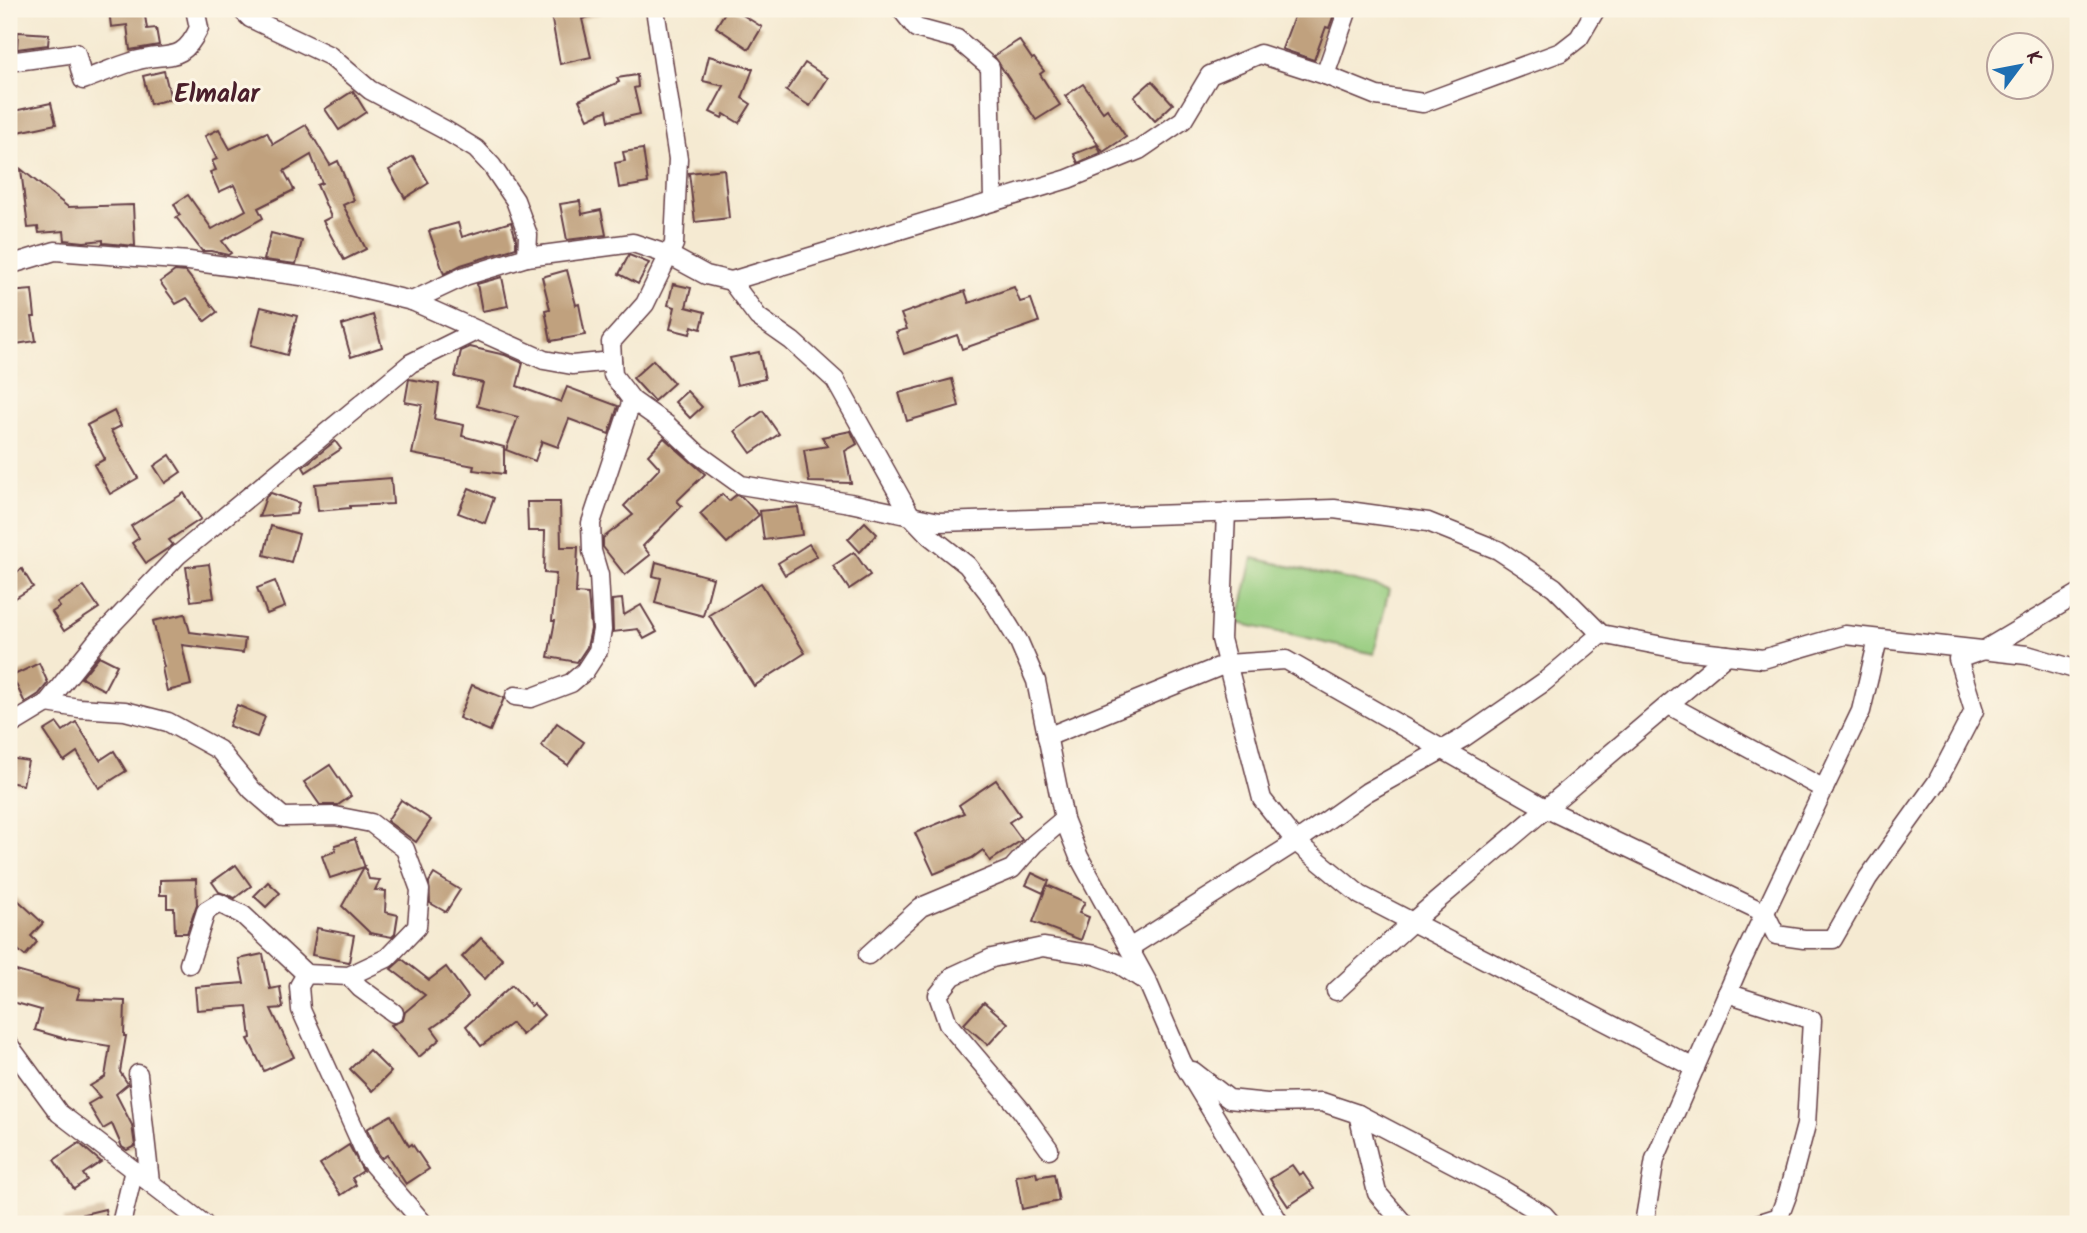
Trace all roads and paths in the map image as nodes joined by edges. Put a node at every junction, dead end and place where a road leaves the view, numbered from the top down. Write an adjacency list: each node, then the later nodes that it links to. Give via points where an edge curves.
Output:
1 (195, 9): 7 (street, via 199,28 191,46 166,58 138,60 83,80 76,53)
2 (241, 9): 11 (street, via 250,18 330,56 370,90 476,149 515,200 528,235)
3 (655, 9): 10 (street, via 678,159 674,244)
4 (901, 9): 9 (street, via 916,28 957,39 990,67)
5 (1348, 9): 8 (street)
6 (1596, 9): 8 (street, via 1579,38 1561,52 1423,103 1377,96)
7 (9, 62)
8 (1325, 75): 9 (street, via 1259,54 1210,75 1182,120 1139,150 1068,179)
9 (993, 201): 13 (street)
10 (669, 255): 11 (street, via 633,243); 13 (street, via 706,275); 16 (street, via 645,304 611,342)
11 (527, 257): 14 (street, via 465,276)
12 (9, 265): 14 (street, via 55,251 189,261 316,278)
13 (731, 281): 19 (street, via 758,317 835,380)
14 (412, 301): 15 (street)
15 (476, 331): 16 (street, via 544,360 572,365); 28 (street, via 411,363 178,555 98,639)
16 (612, 361): 17 (street, via 614,375)
17 (632, 400): 19 (street, via 741,485); 27 (street, via 591,523 601,603 598,651 570,683 531,698)
18 (1226, 512): 19 (street, via 939,522); 21 (street, via 1334,509 1428,522 1498,550 1554,587); 25 (street, via 1221,639)
19 (911, 516): 31 (street, via 967,565 1019,642 1036,681)
20 (2078, 594): 23 (street)
21 (1601, 634): 24 (street); 32 (street, via 1544,682)
22 (1878, 639): 23 (street); 24 (street, via 1846,635 1763,659); 33 (street, via 1861,711)
23 (1984, 650): 26 (street, via 2027,655); 37 (street, via 1958,659 1974,711 1937,782 1868,878 1833,939 1776,935)
24 (1727, 655): 29 (street)
25 (1226, 664): 31 (street); 32 (street, via 1286,660); 36 (street, via 1262,799)
26 (2078, 670)
27 (515, 696)
28 (47, 702): 30 (street); 43 (street, via 125,711 168,722 219,750 252,790 283,817 335,816 371,823 404,849 421,890 417,927 387,958)
29 (1669, 705): 33 (street); 34 (street)
30 (9, 726)
31 (1047, 737): 35 (street)
32 (1441, 750): 34 (street); 36 (street, via 1367,792)
33 (1824, 789): 37 (street)
34 (1547, 809): 37 (street); 38 (street)
35 (1064, 819): 39 (street, via 1079,857); 40 (street, via 1012,869 921,907)
36 (1296, 842): 38 (street, via 1360,895); 39 (street)
37 (1765, 913): 46 (street)
38 (1412, 922): 45 (street); 50 (street)
39 (1129, 948): 44 (street)
40 (869, 955)
41 (189, 964): 42 (street, via 206,911 219,903 243,915)
42 (306, 974): 43 (street); 58 (street, via 299,986 301,1010 368,1159)
43 (349, 976): 47 (street)
44 (1148, 983): 49 (street); 53 (street, via 1117,962 1095,954 1043,947 992,958 953,976 938,995 948,1024)
45 (1336, 991)
46 (1727, 993): 50 (street); 63 (street, via 1812,1020 1806,1125 1788,1193 1779,1217)
47 (394, 1013)
48 (9, 1045): 54 (street, via 59,1112)
49 (1182, 1062): 52 (street, via 1229,1099 1322,1102); 59 (street)
50 (1695, 1068): 62 (street, via 1655,1159)
51 (138, 1074): 55 (street)
52 (1358, 1114): 60 (street, via 1377,1193); 61 (street, via 1497,1187 1544,1214)
53 (1049, 1149)
54 (134, 1170): 55 (street); 56 (street)
55 (150, 1182): 57 (street)
56 (121, 1224)
57 (204, 1224)
58 (424, 1224)
59 (1280, 1224)
60 (1404, 1224)
61 (1552, 1224)
62 (1644, 1224)
63 (1757, 1224)

